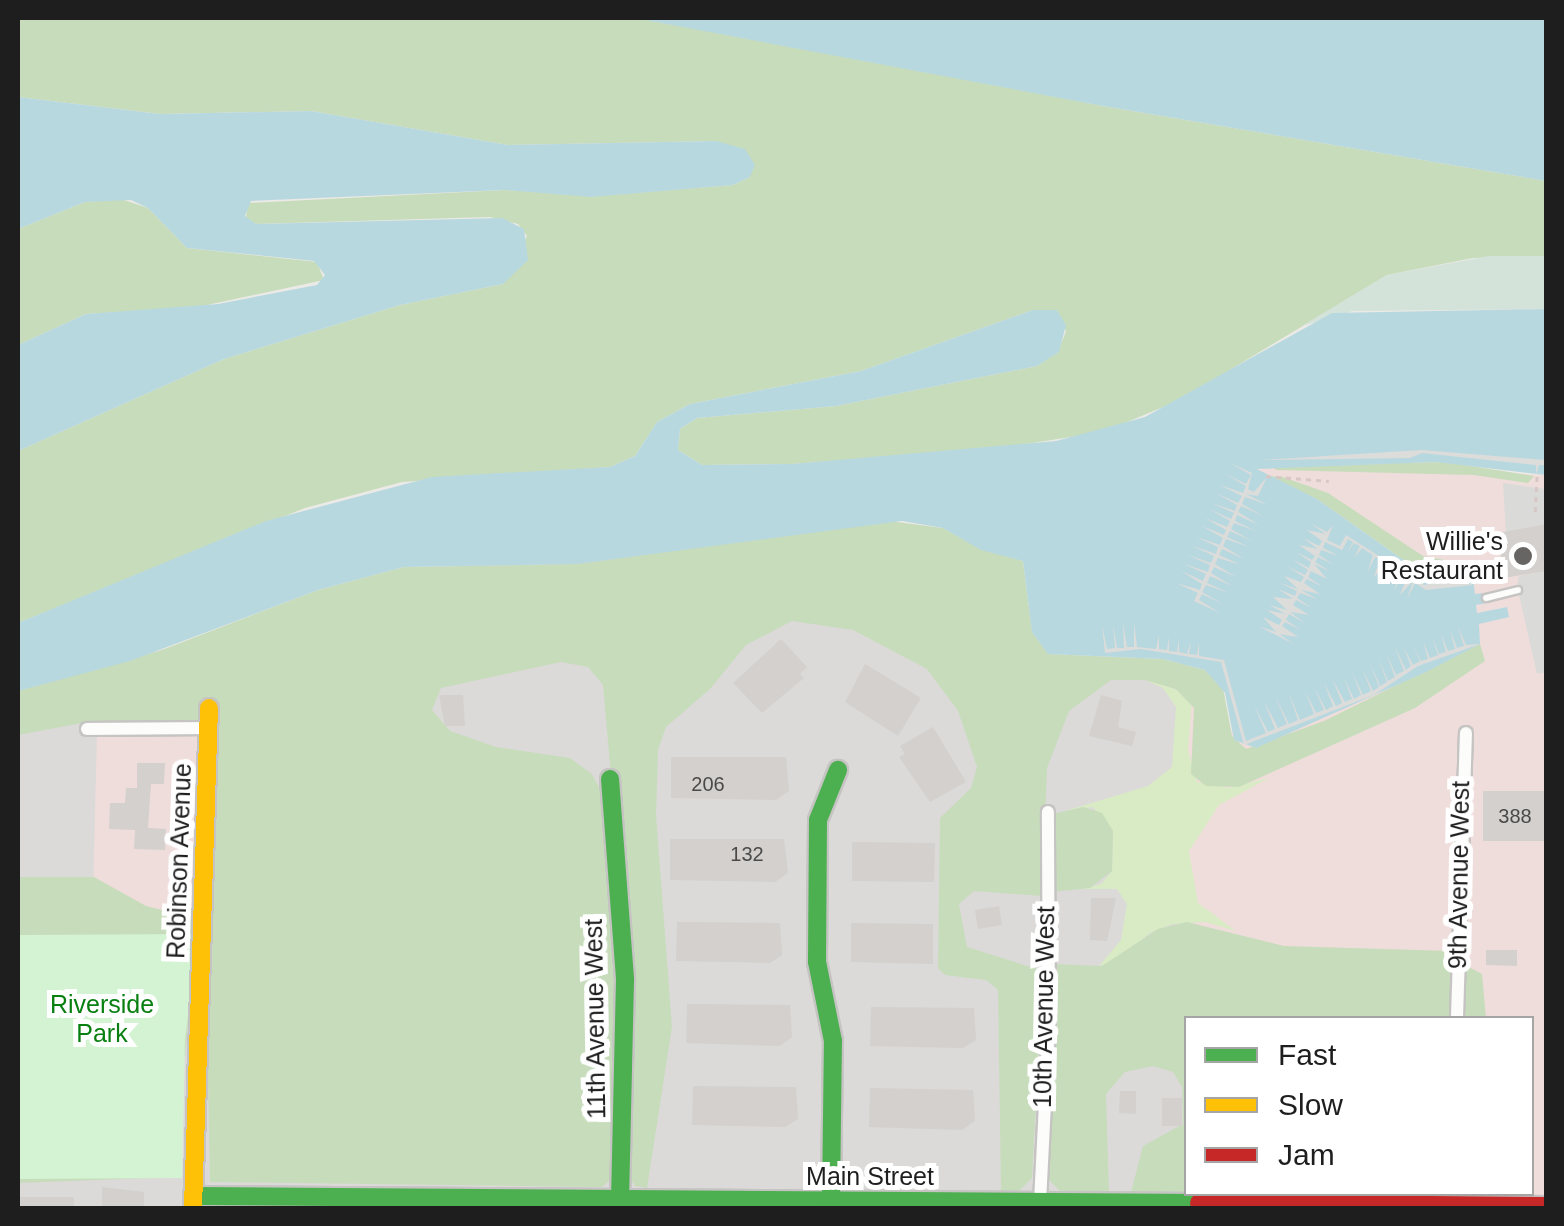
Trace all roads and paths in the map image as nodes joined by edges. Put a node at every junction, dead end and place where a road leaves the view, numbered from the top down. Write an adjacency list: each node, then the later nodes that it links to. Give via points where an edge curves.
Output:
1 (1537, 474): 4 (path)
2 (1266, 476): 3 (path)
3 (1330, 481)
4 (1535, 512)
5 (1518, 590): 6 (lane)
6 (1486, 598)
7 (209, 708): 9 (street, Robinson Avenue)
8 (87, 728): 9 (street)
9 (208, 728): 16 (street, Robinson Avenue)
10 (1466, 732): 14 (street, 9th Avenue West)
11 (838, 770): 15 (street, via 818,820 817,962 833,1041)
12 (610, 779): 18 (street, 11th Avenue West, via 625,980)
13 (1048, 812): 19 (street, 10th Avenue West, via 1049,1026)
14 (1457, 1016)
15 (831, 1200): 18 (street, Main Street); 19 (street, Main Street)
16 (193, 1202): 18 (street, Main Street)
17 (1459, 1202): 19 (street, Main Street); 20 (street, Main Street)
18 (620, 1204)
19 (1040, 1205)
20 (1546, 1206)

